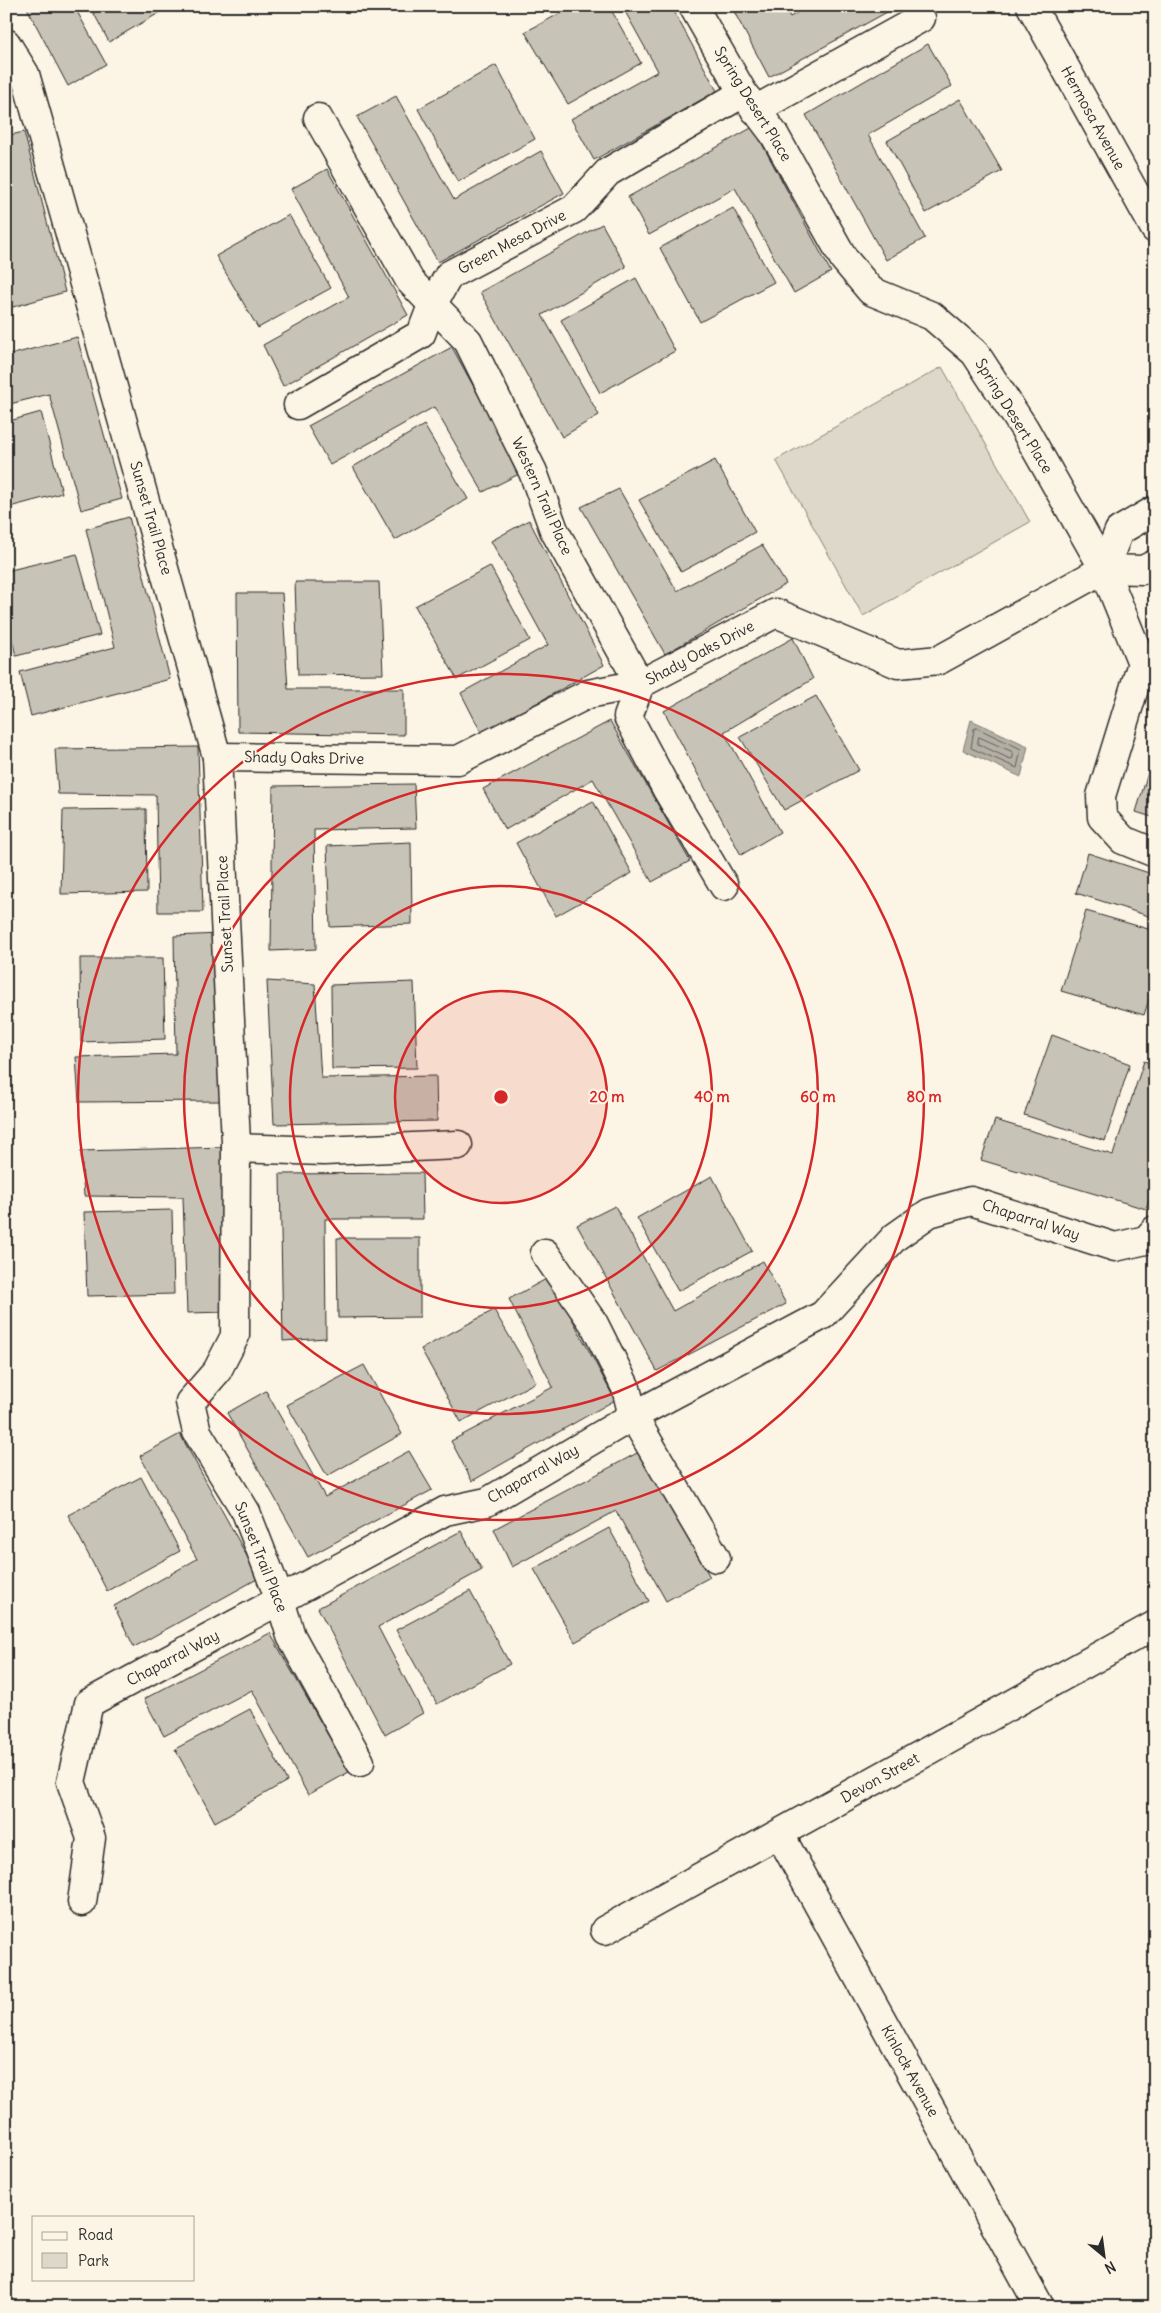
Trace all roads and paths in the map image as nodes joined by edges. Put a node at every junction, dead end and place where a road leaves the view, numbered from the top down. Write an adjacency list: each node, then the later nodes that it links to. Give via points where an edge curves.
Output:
1 (693, 6): 5 (street, Spring Desert Place)
2 (1031, 6): 7 (street, Hermosa Avenue)
3 (921, 18): 5 (street, Green Mesa Drive)
4 (6, 43): 14 (street, Sunset Trail Place, via 25,74)
5 (749, 101): 8 (street, Green Mesa Drive, via 608,172 574,210 449,276); 12 (street, Spring Desert Place, via 774,134 844,259 871,291 932,316 976,354 1024,428)
6 (318, 118): 8 (street, Western Trail Place, via 410,281)
7 (1155, 229)
8 (433, 303): 9 (street, Green Mesa Drive, via 421,334); 13 (street, Western Trail Place, via 468,341 533,472 554,530)
9 (298, 405)
10 (1155, 510): 12 (street, via 1119,531)
11 (1155, 564): 12 (street, Shady Oaks Drive, via 1142,570)
12 (1104, 570): 13 (street, Shady Oaks Drive, via 939,660 898,664 776,612); 15 (street, Spring Desert Place, via 1142,663 1101,796 1102,817 1123,840)
13 (640, 684): 14 (street, Shady Oaks Drive, via 588,694 458,760); 16 (street, via 628,717)
14 (217, 757): 18 (street, Sunset Trail Place)
15 (1155, 853)
16 (724, 886)
17 (458, 1145): 18 (street, via 324,1151)
18 (236, 1148): 23 (street, Sunset Trail Place, via 235,1336 217,1372 190,1402 197,1432 246,1512)
19 (1150, 1235): 21 (street, Chaparral Way, via 1115,1247 971,1201 929,1213 895,1237 823,1315)
20 (545, 1253): 21 (street, via 594,1324 626,1388)
21 (633, 1416): 22 (street); 23 (street, Chaparral Way, via 487,1502 446,1511)
22 (716, 1558)
23 (280, 1600): 25 (street, Sunset Trail Place, via 291,1636); 27 (street, Chaparral Way, via 89,1703 71,1782 91,1838)
24 (1152, 1632): 26 (street, Devon Street)
25 (360, 1762)
26 (780, 1835): 28 (street, Devon Street); 29 (street, Kinlock Avenue)
27 (82, 1902)
28 (605, 1930)
29 (1040, 2307)

